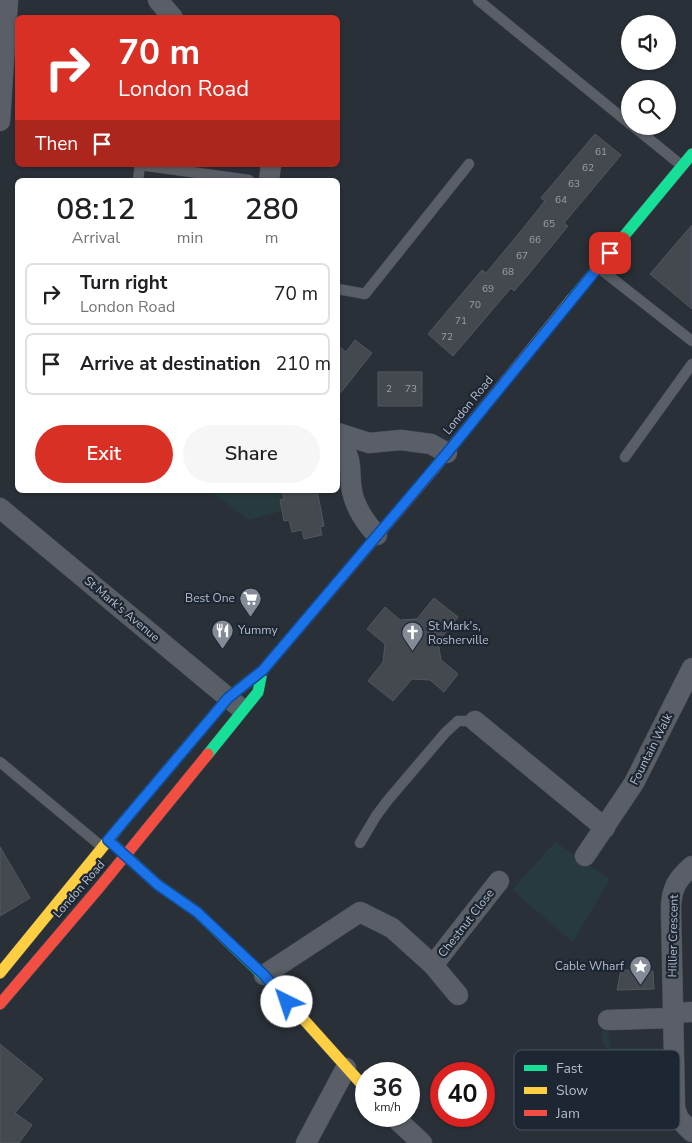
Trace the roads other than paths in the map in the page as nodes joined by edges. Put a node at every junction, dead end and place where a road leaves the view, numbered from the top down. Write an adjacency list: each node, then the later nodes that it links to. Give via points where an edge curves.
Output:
1 (8, 0): 6 (street)
2 (158, 0): 4 (street)
3 (478, 0): 5 (lane)
4 (170, 15)
5 (621, 117)
6 (0, 121)
7 (644, 135): 10 (lane)
8 (692, 154): 10 (main road, London Road)
9 (469, 164): 14 (lane, via 365,294)
10 (682, 166): 13 (main road, London Road)
11 (155, 167): 12 (lane)
12 (234, 178)
13 (599, 267): 15 (lane); 19 (main road, London Road)
14 (340, 289)
15 (692, 341)
16 (692, 364): 20 (lane)
17 (340, 435): 19 (street, via 369,443 401,440 432,444)
18 (340, 442): 22 (street, via 351,464 355,502 367,524)
19 (447, 453): 22 (main road, London Road)
20 (625, 457)
21 (0, 508): 25 (street, St Mark's Avenue)
22 (377, 534): 24 (main road, London Road)
23 (692, 668): 29 (street, Fountain Walk, via 634,784)
24 (263, 670): 25 (main road, London Road); 26 (main road, London Road, via 258,692)
25 (228, 698): 26 (street, St Mark's Avenue); 31 (main road, London Road)
26 (243, 711): 32 (main road, London Road)
27 (475, 721): 29 (street); 30 (lane, via 458,721 445,733 376,816)
28 (0, 762): 31 (lane)
29 (605, 828): 33 (street, Fountain Walk)
30 (360, 843)
31 (105, 844): 32 (main road); 37 (main road, London Road)
32 (126, 856): 38 (main road, via 158,885 197,912); 40 (main road, London Road)
33 (585, 856)
34 (692, 866): 41 (street, Hillier Crescent, via 675,886 672,896)
35 (499, 882): 36 (street, Chestnut Close)
36 (433, 965): 38 (street, Chestnut Close, via 392,928 360,912); 39 (street, Chestnut Close)
37 (0, 973)
38 (264, 975): 44 (main road)
39 (458, 994)
40 (0, 1004)
41 (679, 1014): 42 (street); 43 (street, Hillier Crescent)
42 (608, 1020)
43 (677, 1050)
44 (346, 1068): 45 (main road); 49 (street)
45 (355, 1078)
46 (680, 1120): 48 (street, Hillier Crescent)
47 (405, 1127): 50 (street)
48 (692, 1132)
49 (306, 1143)
50 (422, 1143)

